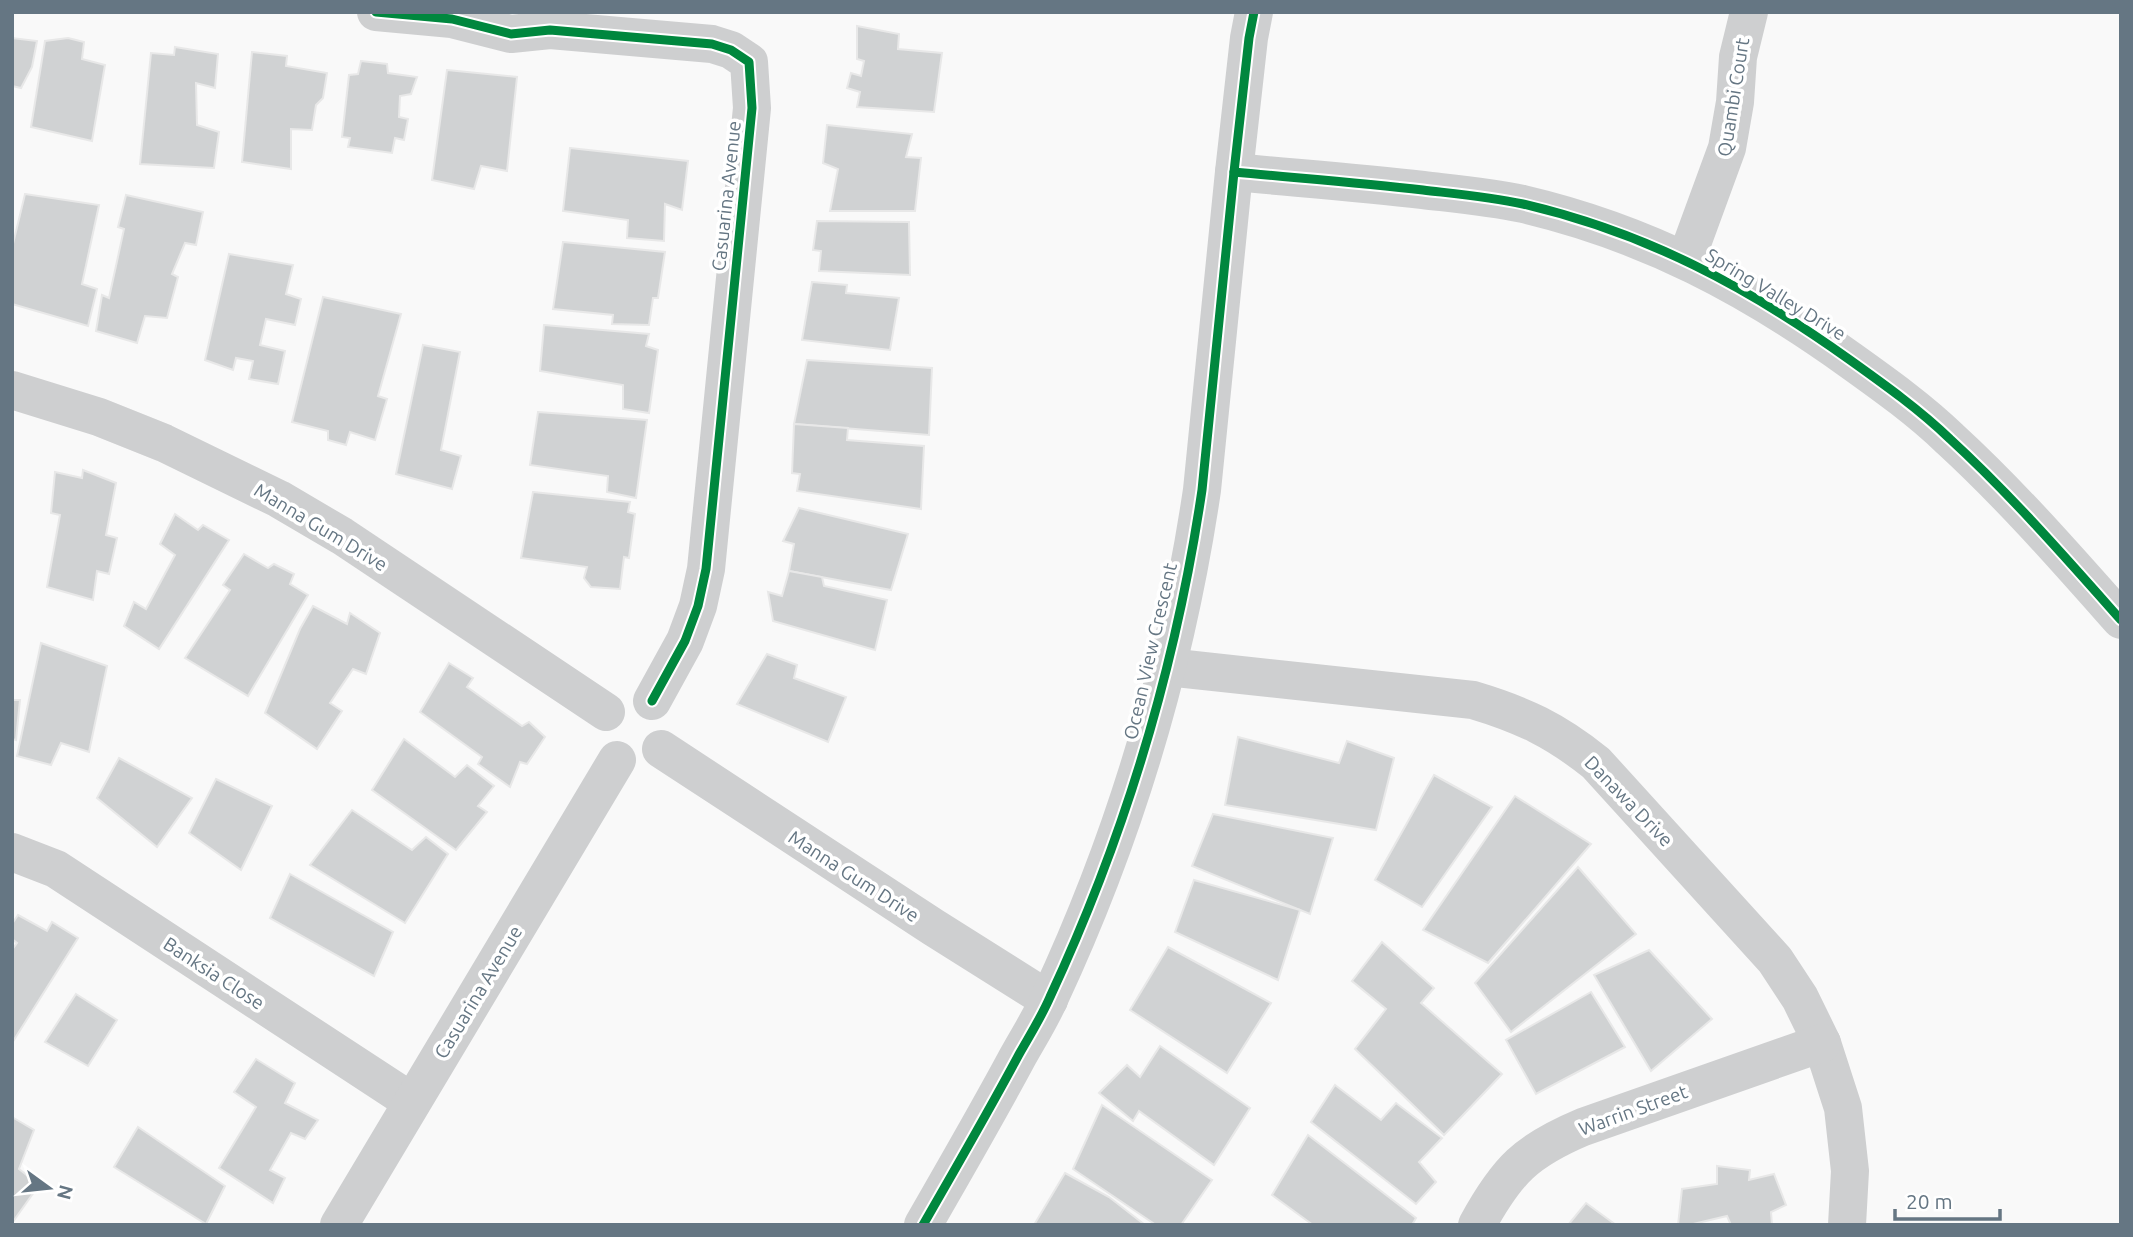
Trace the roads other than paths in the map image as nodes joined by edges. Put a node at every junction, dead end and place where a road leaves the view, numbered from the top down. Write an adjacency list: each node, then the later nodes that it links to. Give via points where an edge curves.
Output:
1 (376, 12): 9 (street, Casuarina Avenue, via 452,19 510,34 561,30 712,44 749,62 752,108 706,569 685,641)
2 (1749, 12): 5 (street, Quambi Court, via 1738,57 1727,148)
3 (1250, 21): 4 (street, Ocean View Crescent)
4 (1234, 172): 5 (street, Spring Valley Drive, via 1521,204 1578,219); 8 (street, Ocean View Crescent, via 1202,490)
5 (1686, 260): 7 (street, Spring Valley Drive, via 1821,340 1939,429 2000,487)
6 (12, 390): 10 (street, Manna Gum Drive, via 164,443 279,499)
7 (2121, 620)
8 (1167, 667): 14 (street, Ocean View Crescent, via 1139,773 1096,894); 15 (street, Danawa Drive, via 1473,700 1543,725 1596,763 1775,960)
9 (652, 701): 10 (street, via 630,695); 11 (street, via 662,710 666,723)
10 (606, 712): 12 (street, via 602,739)
11 (661, 749): 12 (street, via 642,764); 14 (street, Manna Gum Drive)
12 (617, 760): 16 (street, Casuarina Avenue)
13 (12, 852): 16 (street, Banksia Close, via 56,869)
14 (1049, 1000): 18 (street, Ocean View Crescent)
15 (1822, 1043): 19 (street, Warrin Street, via 1550,1141 1526,1157); 20 (street, Danawa Drive, via 1843,1108 1850,1171)
16 (412, 1102): 17 (street, Casuarina Avenue)
17 (339, 1225)
18 (923, 1225)
19 (1477, 1225)
20 (1847, 1225)

